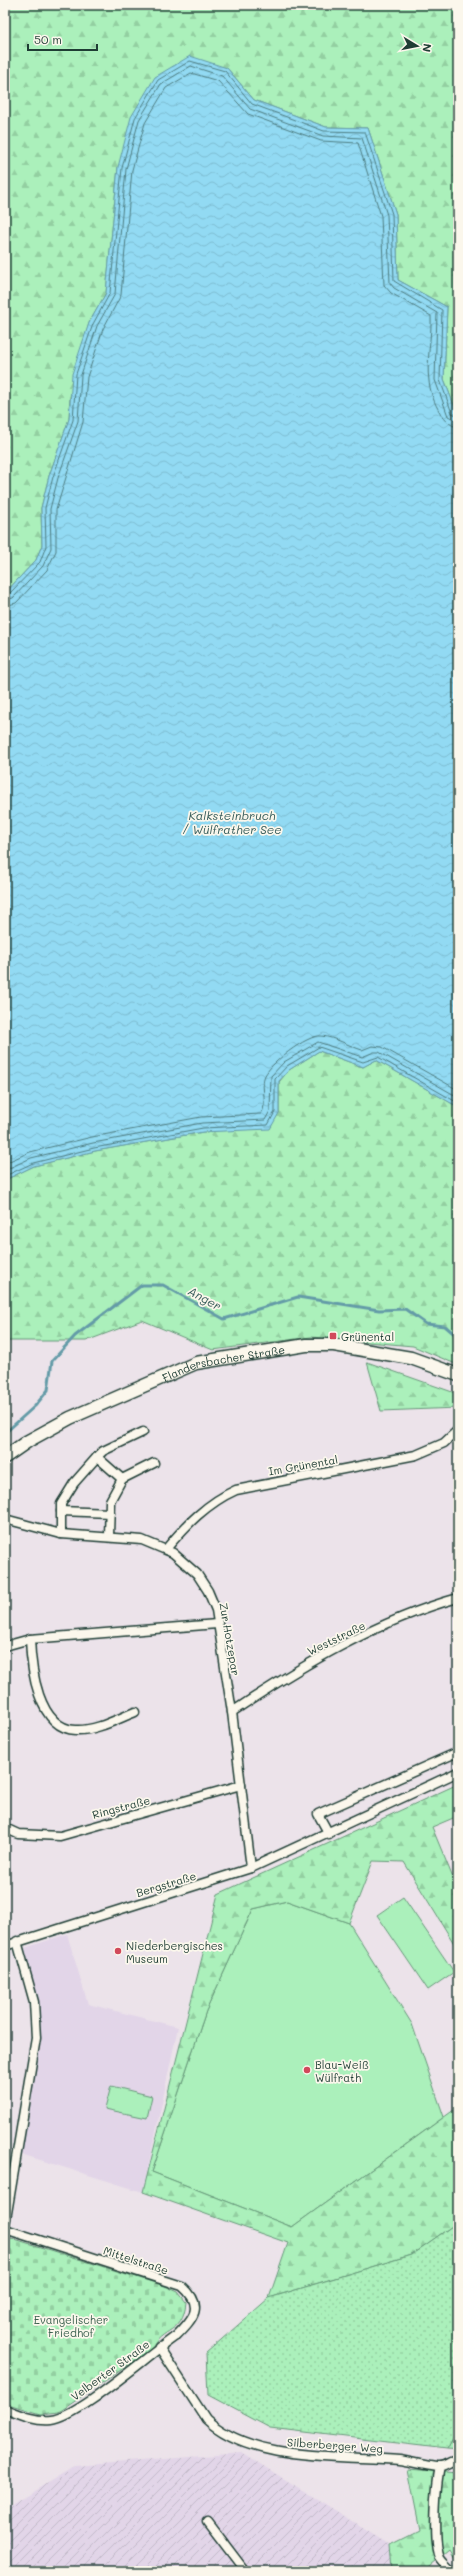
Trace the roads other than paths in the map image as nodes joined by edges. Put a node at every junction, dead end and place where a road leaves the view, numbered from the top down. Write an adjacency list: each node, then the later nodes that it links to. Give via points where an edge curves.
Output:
1 (458, 1375): 4 (street, Flandersbacher Straße, via 411,1358 334,1345 306,1344 196,1363 70,1418)
2 (458, 1430): 13 (street, Im Grünental, via 444,1443 416,1455 236,1490 214,1502 191,1520)
3 (143, 1432): 5 (street, via 102,1451)
4 (5, 1457)
5 (97, 1457): 7 (street); 8 (street, via 74,1483 61,1504)
6 (154, 1462): 7 (street)
7 (122, 1478): 9 (street, via 110,1501)
8 (61, 1511): 9 (street); 11 (street)
9 (110, 1513): 12 (street)
10 (5, 1519): 11 (street, Zur Hotzepar)
11 (62, 1534): 12 (street, Zur Hotzepar)
12 (109, 1536): 13 (street, Zur Hotzepar, via 142,1540)
13 (166, 1549): 15 (street, Zur Hotzepar, via 188,1563 203,1582 216,1610)
14 (458, 1598): 19 (street, Weststraße, via 429,1606 321,1656)
15 (217, 1624): 16 (street); 19 (street, Zur Hotzepar)
16 (30, 1639): 17 (street); 18 (street, via 37,1688 46,1712 61,1726 77,1730 102,1725)
17 (5, 1646)
18 (135, 1712)
19 (232, 1712): 22 (street, Zur Hotzepar)
20 (458, 1752): 24 (street, via 318,1814)
21 (458, 1772): 24 (street, Bergstraße)
22 (241, 1785): 23 (street, Ringstraße, via 60,1836 18,1834); 25 (street, Zur Hotzepar)
23 (5, 1828)
24 (329, 1834): 25 (street, Bergstraße)
25 (251, 1868): 26 (street, Bergstraße)
26 (17, 1942): 27 (street, Bergstraße); 28 (street, via 34,2002 36,2038)
27 (5, 1946)
28 (5, 2225)
29 (5, 2229): 30 (street, Mittelstraße, via 182,2286 193,2295 196,2305 194,2315 176,2336)
30 (159, 2347): 31 (street, Velberter Straße, via 96,2396 54,2420 37,2420); 33 (street, Silberberger Weg, via 206,2419 215,2428 239,2439 282,2453 417,2462)
31 (5, 2409)
32 (458, 2461): 33 (street)
33 (440, 2467): 36 (street, via 436,2485 435,2513 439,2556)
34 (206, 2521): 35 (street)
35 (245, 2571)
36 (452, 2571)

